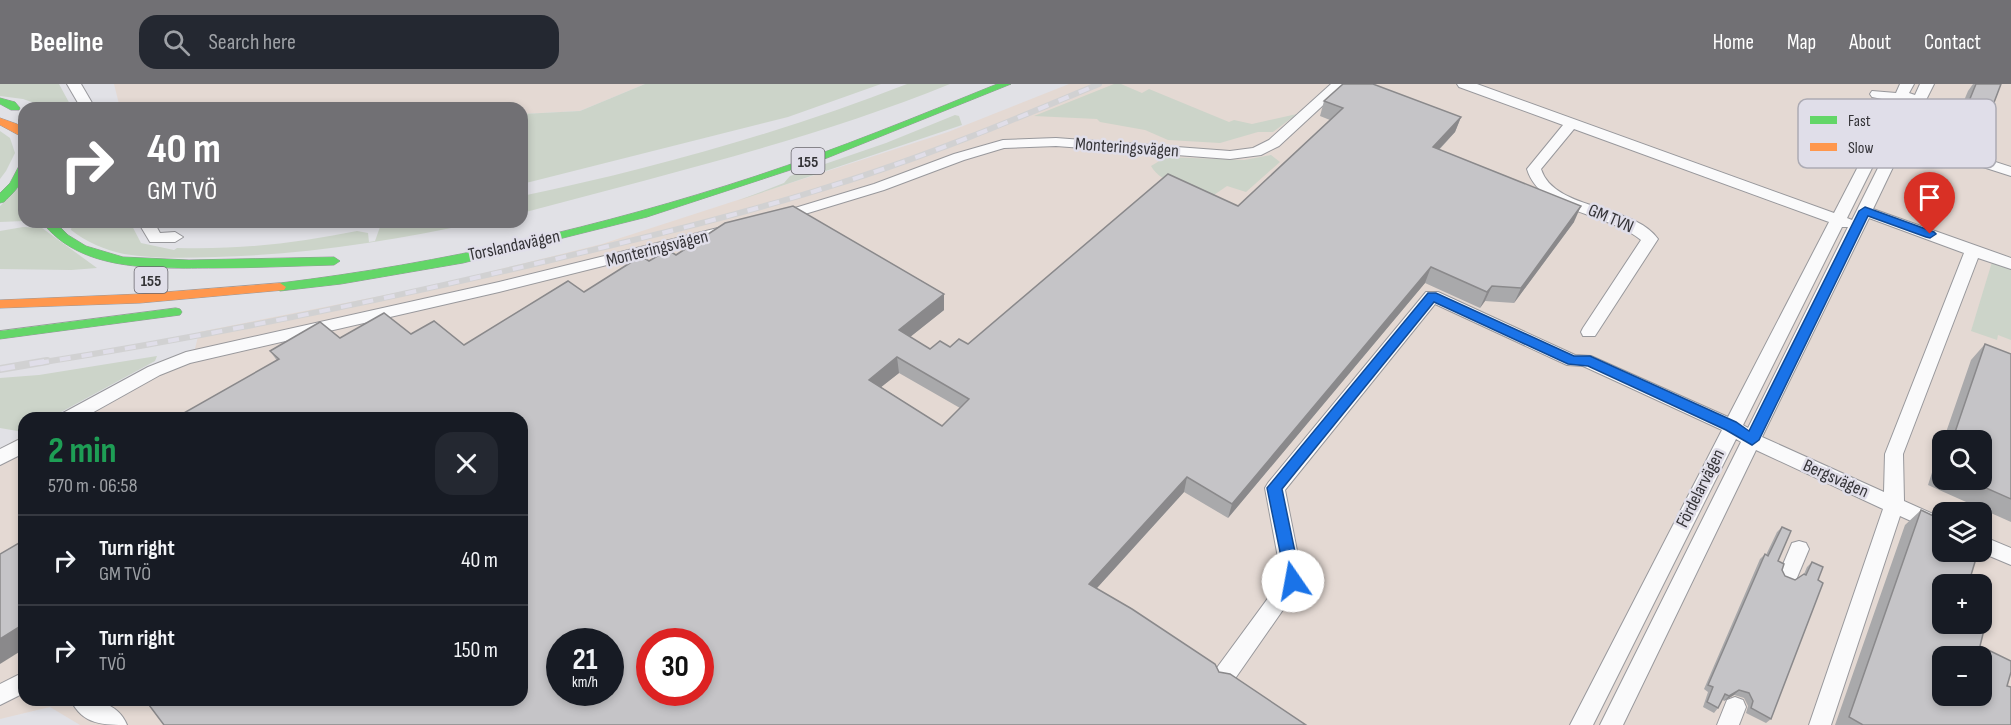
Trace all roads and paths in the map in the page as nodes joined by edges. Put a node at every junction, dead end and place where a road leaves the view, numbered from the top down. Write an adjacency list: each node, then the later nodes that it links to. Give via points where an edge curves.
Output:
1 (74, 84): 9 (street)
2 (974, 84): 16 (main road, 155)
3 (1006, 84): 30 (main road, Torslandavägen / 155, via 757,180 658,209 500,249)
4 (1339, 84): 34 (street, Monteringsvägen, via 1274,143 1256,152 1230,155 1056,142 1003,144 849,197 756,223 195,356 154,371)
5 (1464, 84): 14 (street)
6 (1918, 88): 7 (street)
7 (1899, 99)
8 (0, 101): 11 (main road)
9 (84, 102)
10 (0, 106): 12 (main road)
11 (18, 109)
12 (18, 110)
13 (0, 122): 15 (main road)
14 (1572, 124): 23 (street); 32 (street, GM TVN, via 1534,169 1539,184 1560,197 1633,226 1650,239)
15 (18, 130)
16 (843, 133)
17 (1996, 167): 20 (street)
18 (1872, 168): 23 (street)
19 (1872, 168): 23 (street)
20 (2011, 172)
21 (18, 178): 22 (main road)
22 (0, 200)
23 (1848, 220): 27 (street); 35 (street, Fördelarvägen); 36 (street, Fördelarvägen)
24 (53, 228): 29 (main road, 155, via 72,244 128,261 180,264 339,260)
25 (150, 228): 26 (street, via 156,238)
26 (175, 237)
27 (1973, 250): 28 (street); 39 (street, via 1894,454)
28 (2011, 264)
29 (174, 278)
30 (333, 279): 31 (main road, Torslandavägen / 155, via 173,296); 33 (main road, via 233,303)
31 (0, 304)
32 (1589, 332)
33 (0, 335)
34 (80, 412)
35 (1731, 426): 36 (street, Bergsvägen); 45 (street, Bergsvägen, via 1585,360 1573,361 1432,296 1275,488 1293,581); 49 (street, Fördelarvägen)
36 (1752, 440): 39 (street, Bergsvägen); 51 (street, Fördelarvägen)
37 (18, 448): 38 (street)
38 (0, 458)
39 (1893, 505): 40 (street, Bergsvägen); 52 (street)
40 (1932, 522)
41 (1992, 548): 43 (street)
42 (1799, 549): 44 (street)
43 (2011, 557)
44 (1789, 574)
45 (1224, 676)
46 (18, 685): 47 (street)
47 (0, 695)
48 (90, 706): 50 (street)
49 (1584, 724)
50 (116, 725)
51 (1611, 725)
52 (1820, 725)

